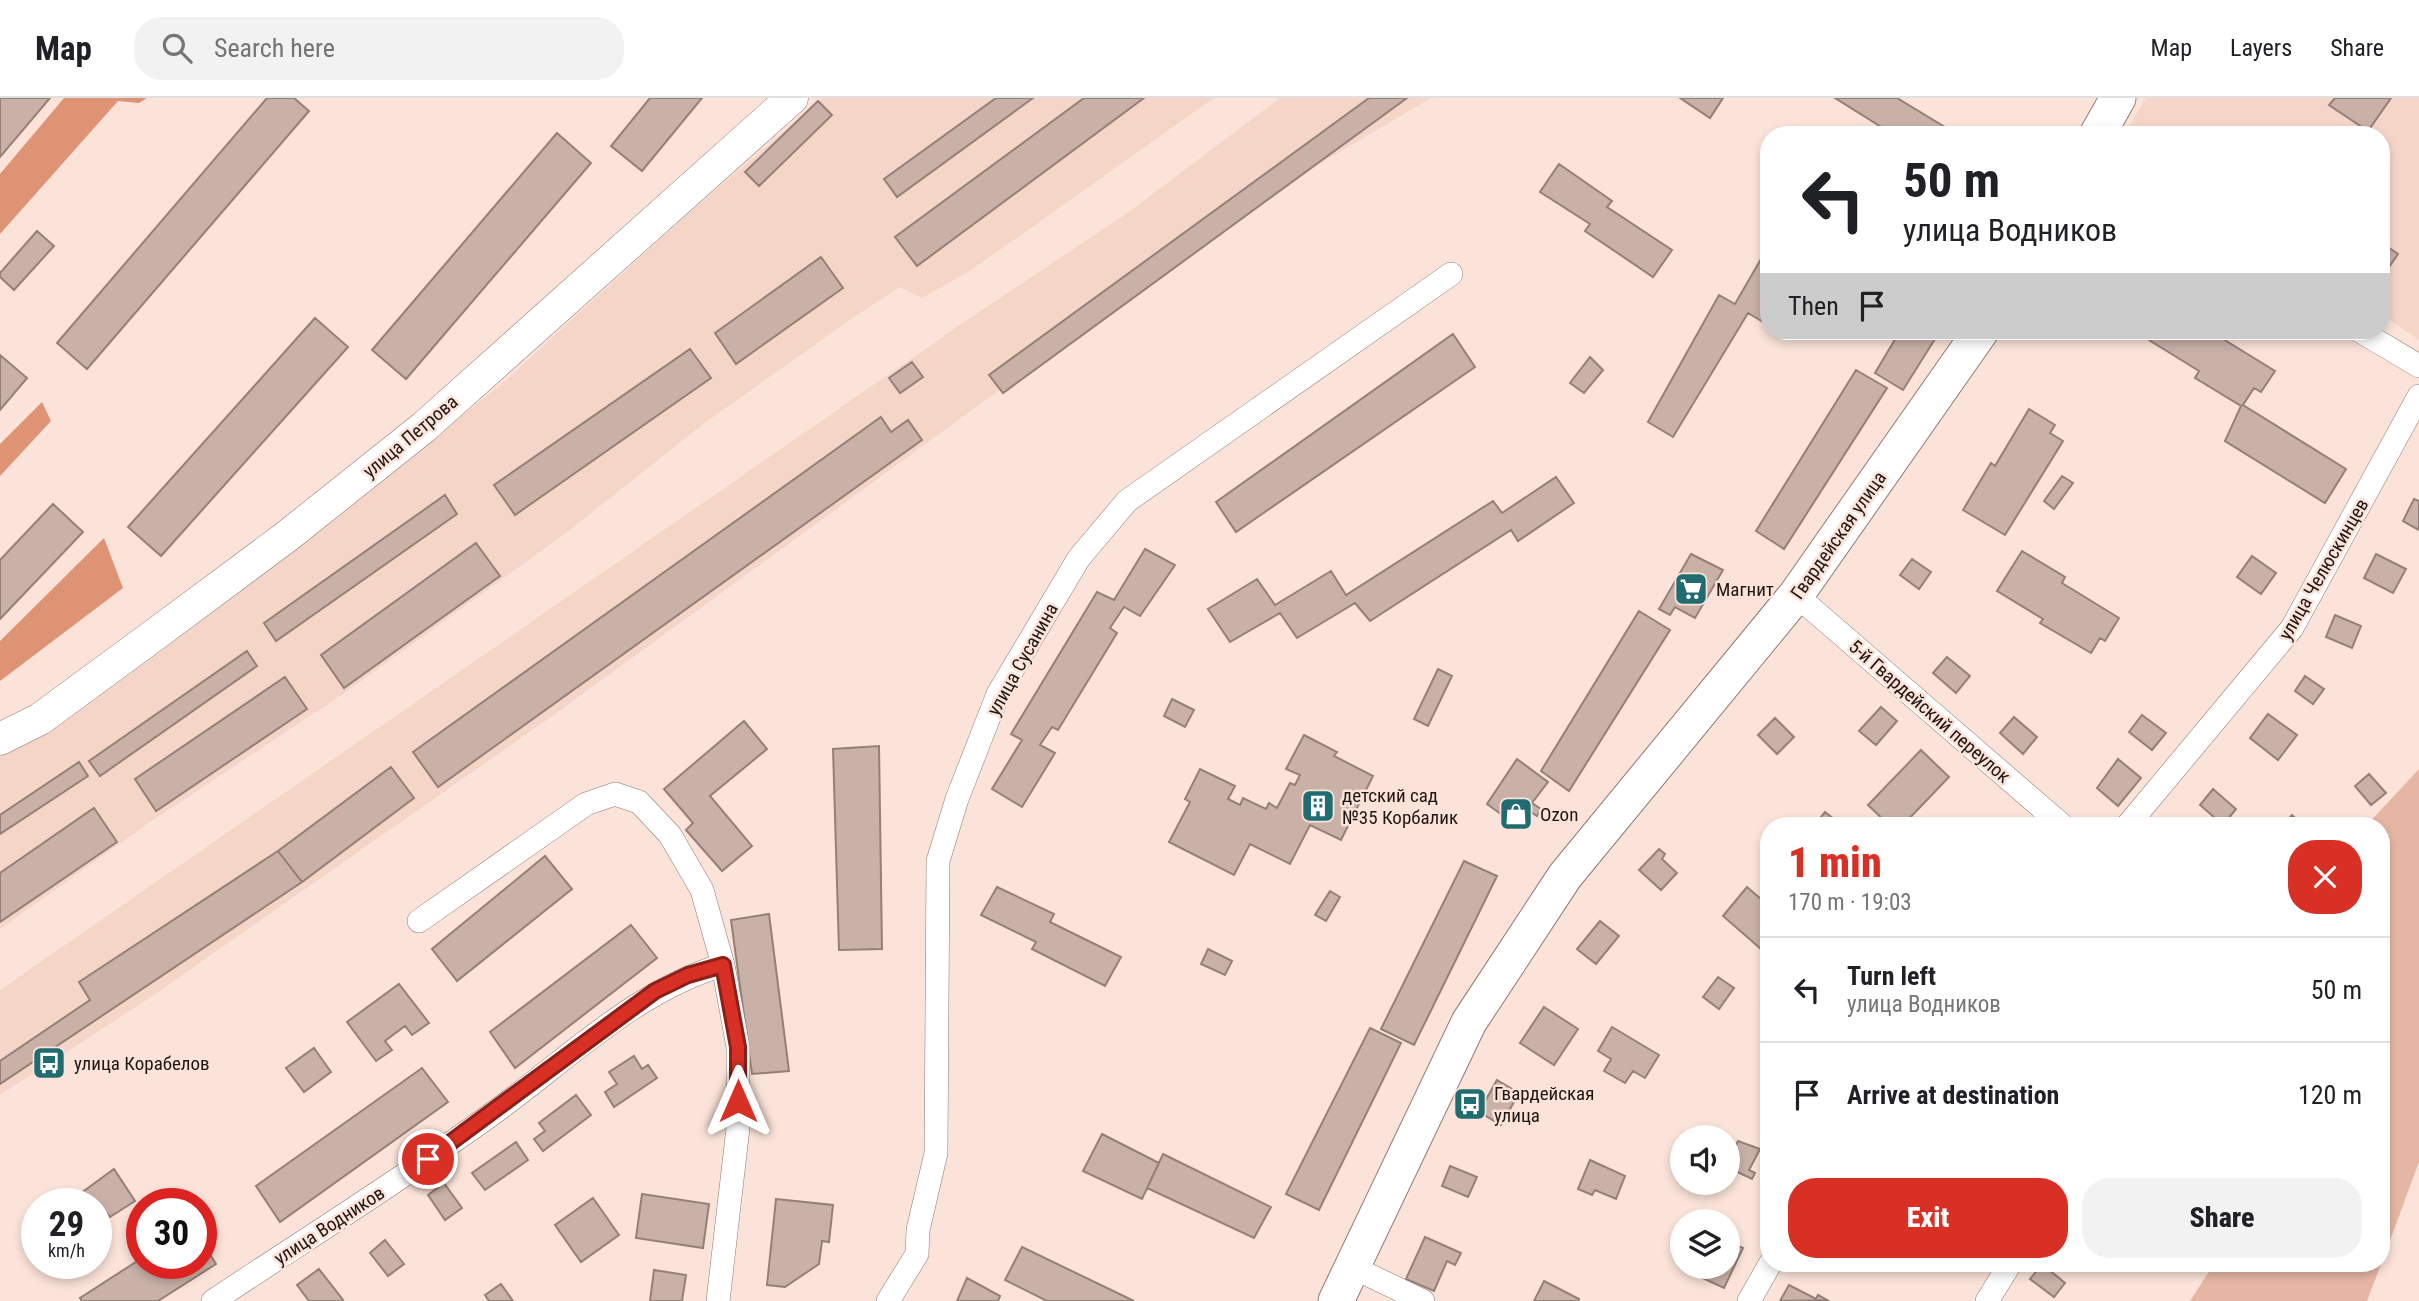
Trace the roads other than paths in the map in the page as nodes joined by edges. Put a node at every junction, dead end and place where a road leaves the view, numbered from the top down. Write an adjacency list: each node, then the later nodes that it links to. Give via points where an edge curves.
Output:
1 (792, 98): 10 (street, улица Петрова, via 413,435 157,633 40,719)
2 (2118, 98): 3 (main road)
3 (2101, 126)
4 (1451, 274): 20 (street, улица Сусанина, via 1127,500 1079,558 998,695 938,861 936,1153 917,1254)
5 (1975, 340): 9 (main road, Гвардейская улица)
6 (2375, 340): 7 (street)
7 (2419, 366)
8 (2419, 396): 12 (street, улица Челюскинцев, via 2292,628)
9 (1796, 595): 11 (street, 5-й Гвардейский переулок); 15 (main road, Гвардейская улица, via 1565,876 1469,1022)
10 (0, 739)
11 (2053, 817)
12 (2134, 817)
13 (419, 921): 14 (street, via 586,804 615,794 639,802 670,835 702,890)
14 (723, 965): 18 (street, улица Водников, via 655,991 385,1189); 19 (street, via 738,1047 738,1128)
15 (1352, 1266): 21 (main road, Гвардейская улица); 22 (street)
16 (1765, 1272): 23 (street)
17 (2005, 1272): 24 (street)
18 (213, 1301)
19 (718, 1301)
20 (888, 1301)
21 (1336, 1301)
22 (1423, 1301)
23 (1749, 1301)
24 (1987, 1301)

